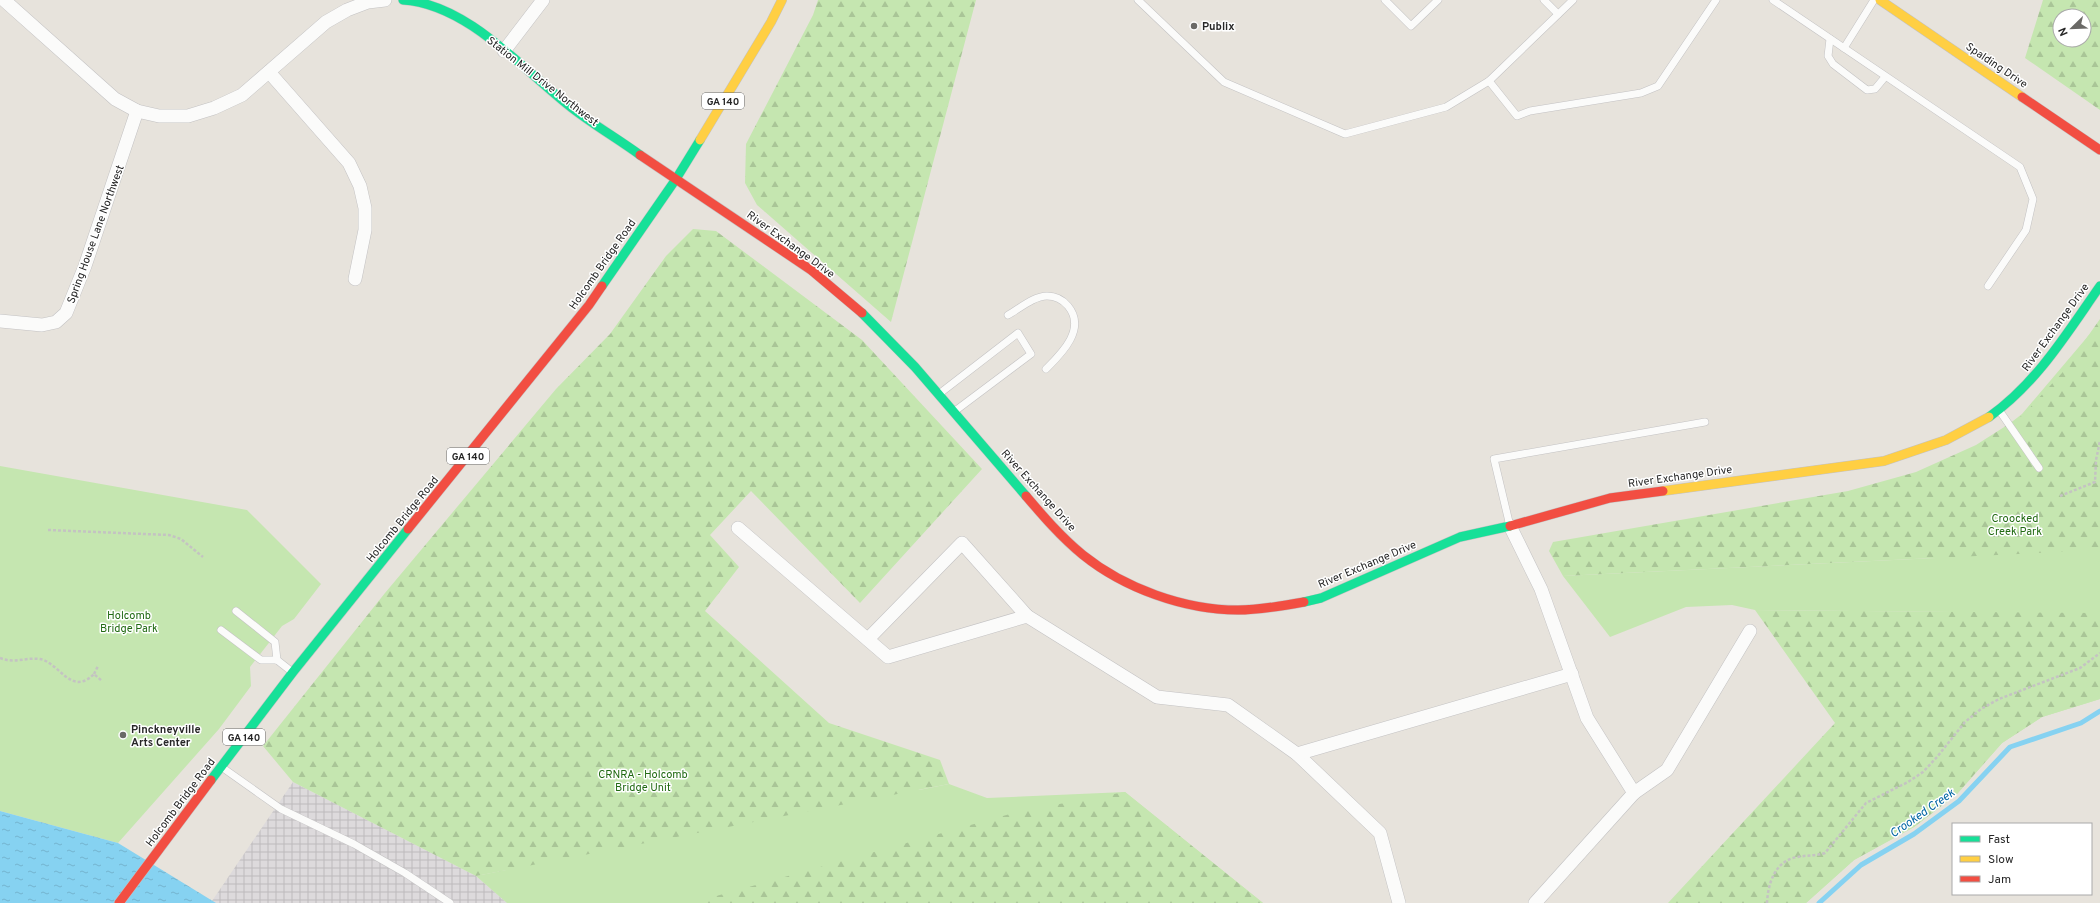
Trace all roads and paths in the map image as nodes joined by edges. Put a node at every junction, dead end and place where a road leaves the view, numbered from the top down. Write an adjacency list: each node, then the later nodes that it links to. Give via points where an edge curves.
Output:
1 (4, 0): 22 (street, via 116,99)
2 (385, 0): 19 (street, via 368,2 326,22)
3 (403, 0): 18 (street, Station Mill Drive Northwest, via 418,1 445,10 472,25)
4 (543, 0): 18 (street)
5 (782, 0): 24 (street, Holcomb Bridge Road / GA 140)
6 (1138, 0): 21 (lane, via 1224,82 1345,134 1446,108)
7 (1385, 0): 8 (lane, via 1412,26)
8 (1438, 0)
9 (1544, 0): 15 (lane)
10 (1573, 0): 15 (lane)
11 (1716, 0): 21 (lane, via 1658,86 1641,93 1530,111 1517,116)
12 (1773, 0): 16 (lane)
13 (1874, 0): 17 (lane)
14 (1880, 0): 23 (street, Spalding Drive)
15 (1558, 14): 21 (lane)
16 (1830, 39): 17 (lane); 20 (lane, via 1828,56 1833,64 1867,90 1875,89)
17 (1844, 48): 20 (lane)
18 (504, 51): 24 (street, Station Mill Drive Northwest, via 573,108)
19 (269, 72): 22 (street, via 242,95 188,116 159,116); 25 (street, via 349,163 360,186 365,208 365,230)
20 (1886, 77): 26 (lane, via 2020,167 2033,199 2026,230)
21 (1489, 81)
22 (137, 111): 29 (street, Spring House Lane Northwest, via 85,266 66,313 56,322 42,325)
23 (2100, 150)
24 (676, 179): 31 (street, River Exchange Drive, via 811,270 872,322 916,366); 51 (street, Holcomb Bridge Road / GA 140, via 589,305)
25 (355, 279)
26 (1988, 286)
27 (2100, 286): 32 (street, River Exchange Drive, via 2034,378)
28 (1008, 315): 30 (lane, via 1046,296 1062,299 1073,312 1074,333 1063,352)
29 (0, 321)
30 (1046, 369)
31 (939, 394): 33 (street, River Exchange Drive); 33 (lane, via 1018,333 1031,354)
32 (1999, 410): 36 (lane); 38 (street, River Exchange Drive, via 1972,429 1915,454 1884,461 1610,498)
33 (954, 412): 38 (street, River Exchange Drive, via 1051,525 1083,555 1117,577 1154,594 1193,605 1237,610 1278,607 1322,598 1460,537)
34 (1705, 422): 38 (lane, via 1494,459)
35 (2100, 441): 37 (path, via 2095,482)
36 (2039, 468)
37 (2060, 496)
38 (1510, 526): 53 (street, via 1542,589)
39 (738, 528): 46 (street)
40 (48, 530): 41 (path, via 169,535 181,539)
41 (204, 557)
42 (236, 611): 49 (lane, via 275,642)
43 (1027, 616): 46 (street, via 888,657); 46 (street, via 962,543); 55 (street, via 1157,697 1228,705)
44 (221, 630): 49 (lane, via 261,660)
45 (1750, 631): 57 (street, via 1667,770)
46 (868, 639)
47 (2100, 652): 62 (path, via 2080,668 1999,699 1965,722 1923,772 1866,803 1825,853 1783,862 1770,882)
48 (0, 658): 52 (path, via 8,662 41,659 78,682 88,680)
49 (276, 660): 51 (lane)
50 (98, 666): 52 (path)
51 (293, 672): 56 (street, Holcomb Bridge Road / GA 140)
52 (94, 674): 54 (path)
53 (1572, 674): 55 (street); 57 (street, via 1586,718)
54 (102, 681)
55 (1297, 754): 60 (street, via 1380,833)
56 (222, 767): 58 (street, Holcomb Bridge Road / GA 140); 59 (lane, via 281,809 354,844)
57 (1634, 793): 61 (street)
58 (119, 903)
59 (450, 903)
60 (1399, 903)
61 (1534, 903)
62 (1767, 903)

